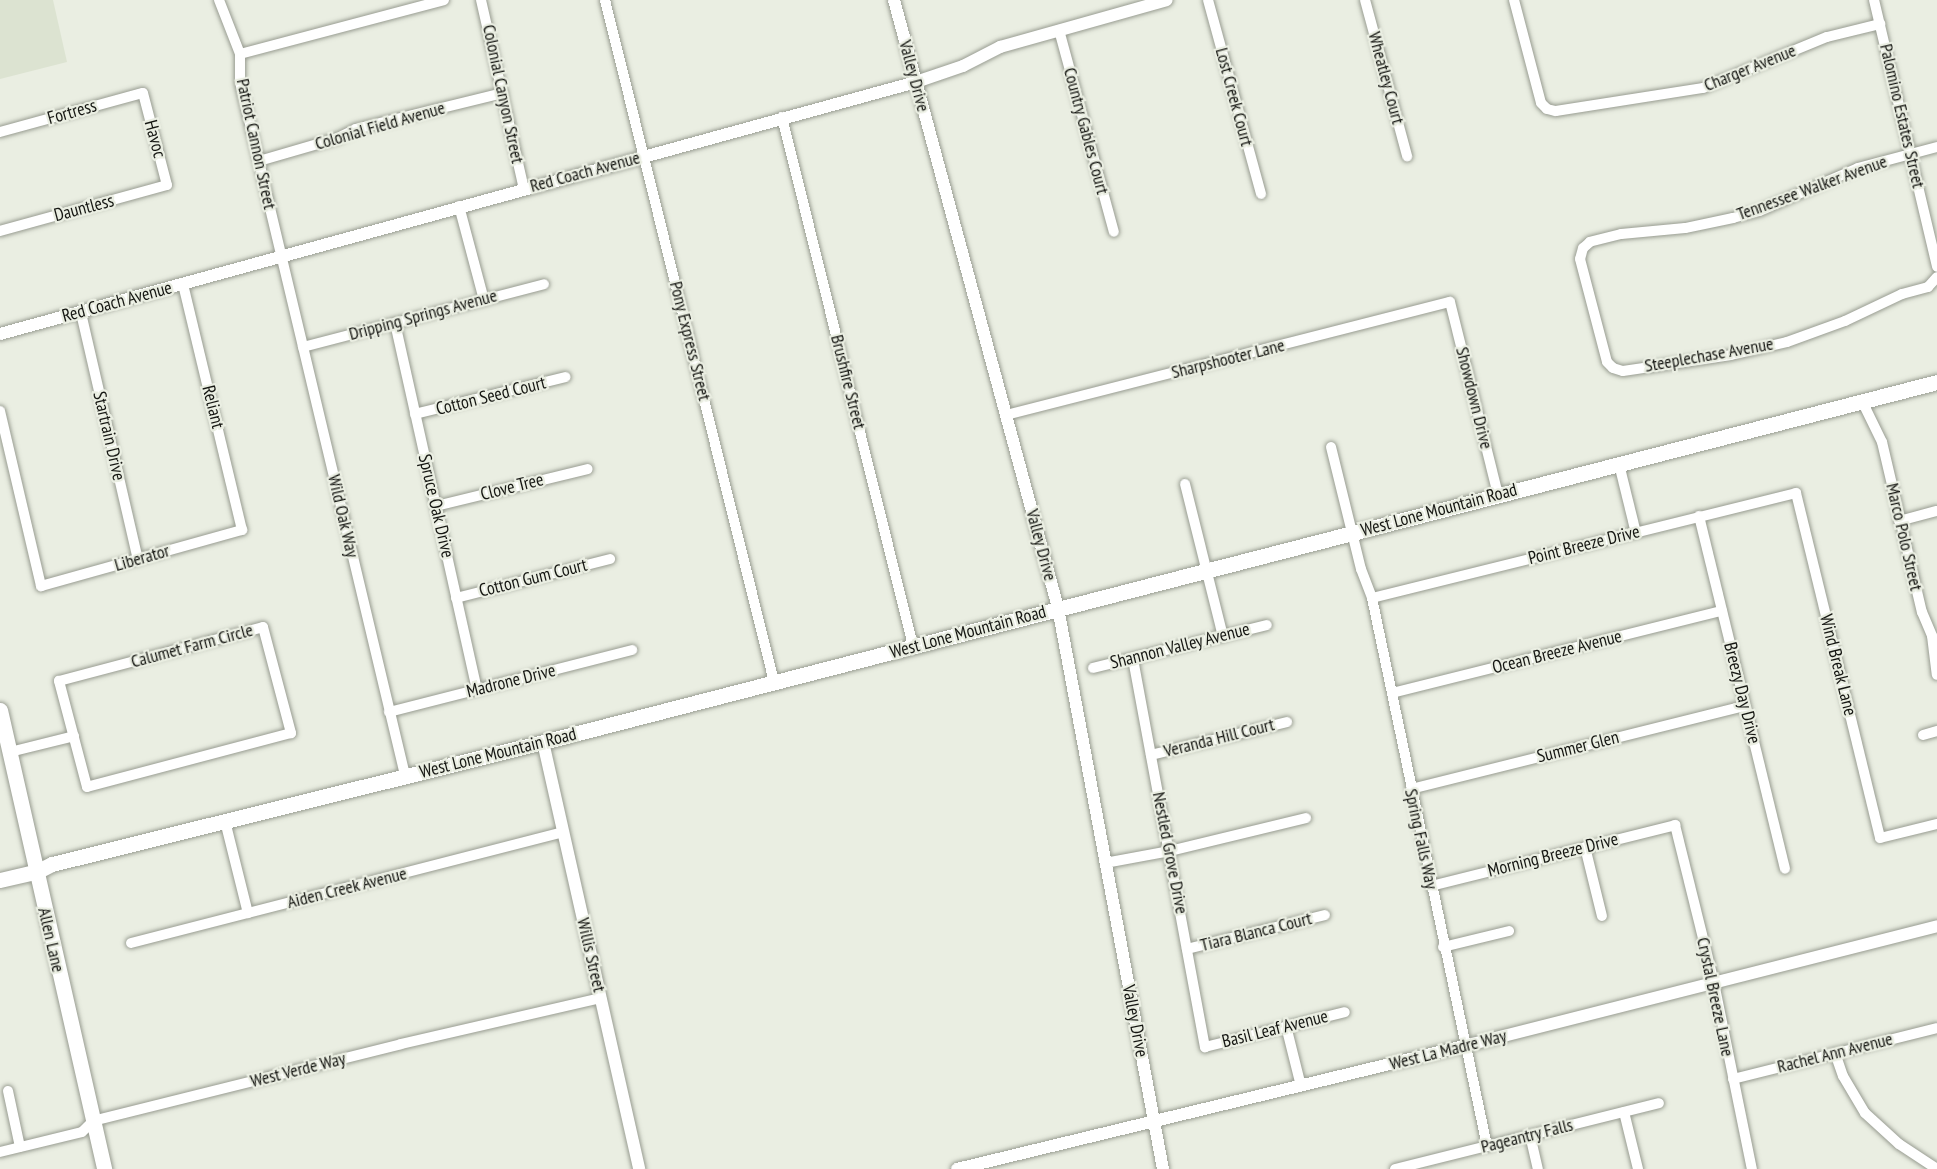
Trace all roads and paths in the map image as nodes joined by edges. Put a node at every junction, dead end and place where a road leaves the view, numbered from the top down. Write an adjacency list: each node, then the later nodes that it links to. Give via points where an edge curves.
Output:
1 (219, 0): 13 (street, Patriot Cannon Street)
2 (444, 0): 13 (street)
3 (481, 0): 16 (street, Colonial Canyon Street)
4 (894, 0): 14 (street, Valley Drive)
5 (1167, 0): 12 (street, Red Coach Avenue)
6 (1208, 0): 26 (street, Lost Creek Court)
7 (1365, 0): 22 (street, Wheatley Court)
8 (1514, 0): 11 (street, Charger Avenue, via 1541,103 1556,111 1703,88 1827,37)
9 (1874, 0): 11 (street, Palomino Estates Street)
10 (608, 1): 21 (street, Pony Express Street)
11 (1880, 24): 20 (street, Palomino Estates Street)
12 (1059, 30): 14 (street, Red Coach Avenue, via 1000,47 963,66); 29 (street, Country Gables Court)
13 (240, 54): 23 (street, Patriot Cannon Street, via 240,82)
14 (916, 82): 17 (street, Red Coach Avenue); 47 (street, Valley Drive)
15 (143, 93): 18 (street, Fortress); 24 (street, Havoc)
16 (503, 93): 23 (street, Colonial Field Avenue, via 356,129); 25 (street, Colonial Canyon Street)
17 (782, 117): 21 (street, Red Coach Avenue); 70 (street, Brushfire Street)
18 (0, 132)
19 (1937, 147): 20 (street, Tennessee Walker Avenue)
20 (1911, 153): 31 (street, Palomino Estates Street); 41 (street, Tennessee Walker Avenue, via 1858,168 1759,211 1685,228 1621,234 1590,242 1580,259 1607,362)
21 (644, 156): 25 (street, Red Coach Avenue); 75 (street, Pony Express Street)
22 (1407, 156)
23 (259, 161): 30 (street, Patriot Cannon Street)
24 (167, 185): 28 (street, Dauntless)
25 (524, 189): 27 (street, Red Coach Avenue)
26 (1261, 194)
27 (459, 206): 30 (street, Red Coach Avenue); 35 (street)
28 (0, 231)
29 (1114, 232)
30 (281, 256): 33 (street, Red Coach Avenue); 40 (street, Wild Oak Way)
31 (1937, 267)
32 (1937, 279): 41 (street, Steeplechase Avenue, via 1928,287 1787,342 1731,355 1623,371)
33 (183, 284): 37 (street, Red Coach Avenue); 58 (street, Reliant)
34 (544, 284): 35 (street, Dripping Springs Avenue)
35 (484, 300): 38 (street, Dripping Springs Avenue)
36 (1450, 302): 47 (street, Sharpshooter Lane); 53 (street, Showdown Drive)
37 (81, 313): 39 (street, Red Coach Avenue); 61 (street, Startrain Drive)
38 (395, 323): 40 (street, Dripping Springs Avenue); 46 (street, Spruce Oak Drive)
39 (0, 334)
40 (303, 347): 80 (street, Wild Oak Way)
41 (1613, 368)
42 (566, 377): 46 (street, Cotton Seed Court)
43 (1937, 382): 44 (main road, West Lone Mountain Road)
44 (1862, 401): 49 (main road, West Lone Mountain Road); 57 (street, Marco Polo Street, via 1882,442)
45 (0, 411): 61 (street, Liberator, via 41,586)
46 (415, 414): 54 (street, Spruce Oak Drive)
47 (1005, 415): 66 (street, Valley Drive)
48 (1331, 447): 59 (street, Spring Falls Way)
49 (1619, 464): 53 (main road, West Lone Mountain Road); 60 (street)
50 (588, 469): 54 (street, Clove Tree)
51 (1185, 484): 63 (street)
52 (1796, 493): 56 (street, Point Breeze Drive); 92 (street, Wind Break Lane, via 1880,838)
53 (1498, 494): 59 (main road, West Lone Mountain Road)
54 (436, 506): 64 (street, Spruce Oak Drive)
55 (1937, 511): 57 (street)
56 (1699, 516): 60 (street, Point Breeze Drive); 67 (street, Breezy Day Drive)
57 (1899, 521): 74 (street, Marco Polo Street, via 1932,636)
58 (242, 530): 61 (street, Liberator)
59 (1353, 532): 63 (main road, West Lone Mountain Road); 65 (street, Spring Falls Way)
60 (1636, 532): 65 (street, Point Breeze Drive)
61 (138, 559)
62 (610, 559): 64 (street, Cotton Gum Court)
63 (1207, 570): 66 (main road, West Lone Mountain Road); 69 (street)
64 (456, 598): 76 (street, Spruce Oak Drive)
65 (1372, 598): 77 (street, Spring Falls Way)
66 (1058, 608): 70 (main road, West Lone Mountain Road); 97 (street, Valley Drive)
67 (1722, 611): 77 (street, Ocean Breeze Avenue); 78 (street, Breezy Day Drive)
68 (1267, 625): 69 (street, Shannon Valley Avenue)
69 (1223, 636): 72 (street, Shannon Valley Avenue)
70 (913, 646): 75 (main road, West Lone Mountain Road)
71 (632, 650): 76 (street, Madrone Drive)
72 (1133, 659): 73 (street, Shannon Valley Avenue); 87 (street, Nestled Grove Drive)
73 (1092, 668)
74 (1937, 675)
75 (774, 682): 85 (main road, West Lone Mountain Road)
76 (477, 689): 80 (street, Madrone Drive)
77 (1392, 693): 89 (street, Spring Falls Way)
78 (1745, 706): 89 (street, Summer Glen); 98 (street, Breezy Day Drive)
79 (0, 710): 86 (main road, Allen Lane)
80 (389, 712): 88 (street, Wild Oak Way)
81 (1287, 722): 87 (street, Veranda Hill Court)
82 (1937, 731): 83 (street)
83 (1923, 735)
84 (74, 736): 84 (street, Calumet Farm Circle, via 87,787 291,733 263,627 59,681); 86 (street)
85 (543, 742): 88 (main road, West Lone Mountain Road); 94 (street, Willis Street)
86 (10, 752): 99 (main road, Allen Lane)
87 (1151, 755): 96 (street, Nestled Grove Drive)
88 (405, 776): 91 (main road, West Lone Mountain Road)
89 (1411, 789): 101 (street, Spring Falls Way)
90 (1306, 818): 96 (street)
91 (225, 821): 99 (main road, West Lone Mountain Road, via 52,864); 102 (street)
92 (1937, 824)
93 (1675, 825): 95 (street, Morning Breeze Drive); 110 (street, Crystal Breeze Lane)
94 (563, 832): 102 (street, Aiden Creek Avenue); 111 (street, Willis Street)
95 (1585, 847): 101 (street, Morning Breeze Drive); 104 (street)
96 (1170, 851): 97 (street); 109 (street, Nestled Grove Drive)
97 (1105, 863): 124 (street, Valley Drive)
98 (1785, 869)
99 (36, 872): 100 (main road, West Lone Mountain Road); 123 (main road, Allen Lane)
100 (0, 880)
101 (1431, 886): 108 (street, Spring Falls Way)
102 (248, 913): 107 (street, Aiden Creek Avenue)
103 (1325, 915): 109 (street, Tiara Blanca Court)
104 (1602, 916)
105 (1937, 926): 110 (street, West La Madre Way)
106 (1509, 931): 108 (street)
107 (131, 942)
108 (1443, 947): 115 (street, Spring Falls Way)
109 (1187, 949): 116 (street, Nestled Grove Drive)
110 (1714, 983): 115 (street, West La Madre Way); 118 (street, Crystal Breeze Lane)
111 (601, 998): 123 (street, West Verde Way); 131 (street, Willis Street)
112 (1345, 1012): 113 (street, Basil Leaf Avenue)
113 (1286, 1026): 116 (street, Basil Leaf Avenue); 119 (street)
114 (1937, 1028): 117 (street, Rachel Ann Avenue)
115 (1468, 1045): 119 (street, West La Madre Way); 126 (street, Spring Falls Way)
116 (1205, 1047)
117 (1835, 1053): 118 (street, Rachel Ann Avenue); 138 (street, via 1843,1076 1865,1113 1899,1144)
118 (1733, 1079): 137 (street, Crystal Breeze Lane)
119 (1300, 1086): 124 (street, West La Madre Way)
120 (8, 1091): 127 (street)
121 (1659, 1103): 122 (street, Pageantry Falls)
122 (1624, 1112): 125 (street, Pageantry Falls); 136 (street)
123 (93, 1120): 127 (street, West Verde Way, via 82,1132); 130 (main road, Allen Lane)
124 (1155, 1122): 132 (street, West La Madre Way); 133 (street, Valley Drive)
125 (1530, 1135): 126 (street, Pageantry Falls); 135 (street)
126 (1487, 1146): 129 (street, Pageantry Falls)
127 (20, 1147): 128 (street, West Verde Way)
128 (0, 1152)
129 (1415, 1167): 134 (street, Pageantry Falls)
130 (104, 1169)
131 (639, 1169)
132 (957, 1169)
133 (1163, 1169)
134 (1395, 1169)
135 (1538, 1169)
136 (1638, 1169)
137 (1752, 1169)
138 (1937, 1169)

